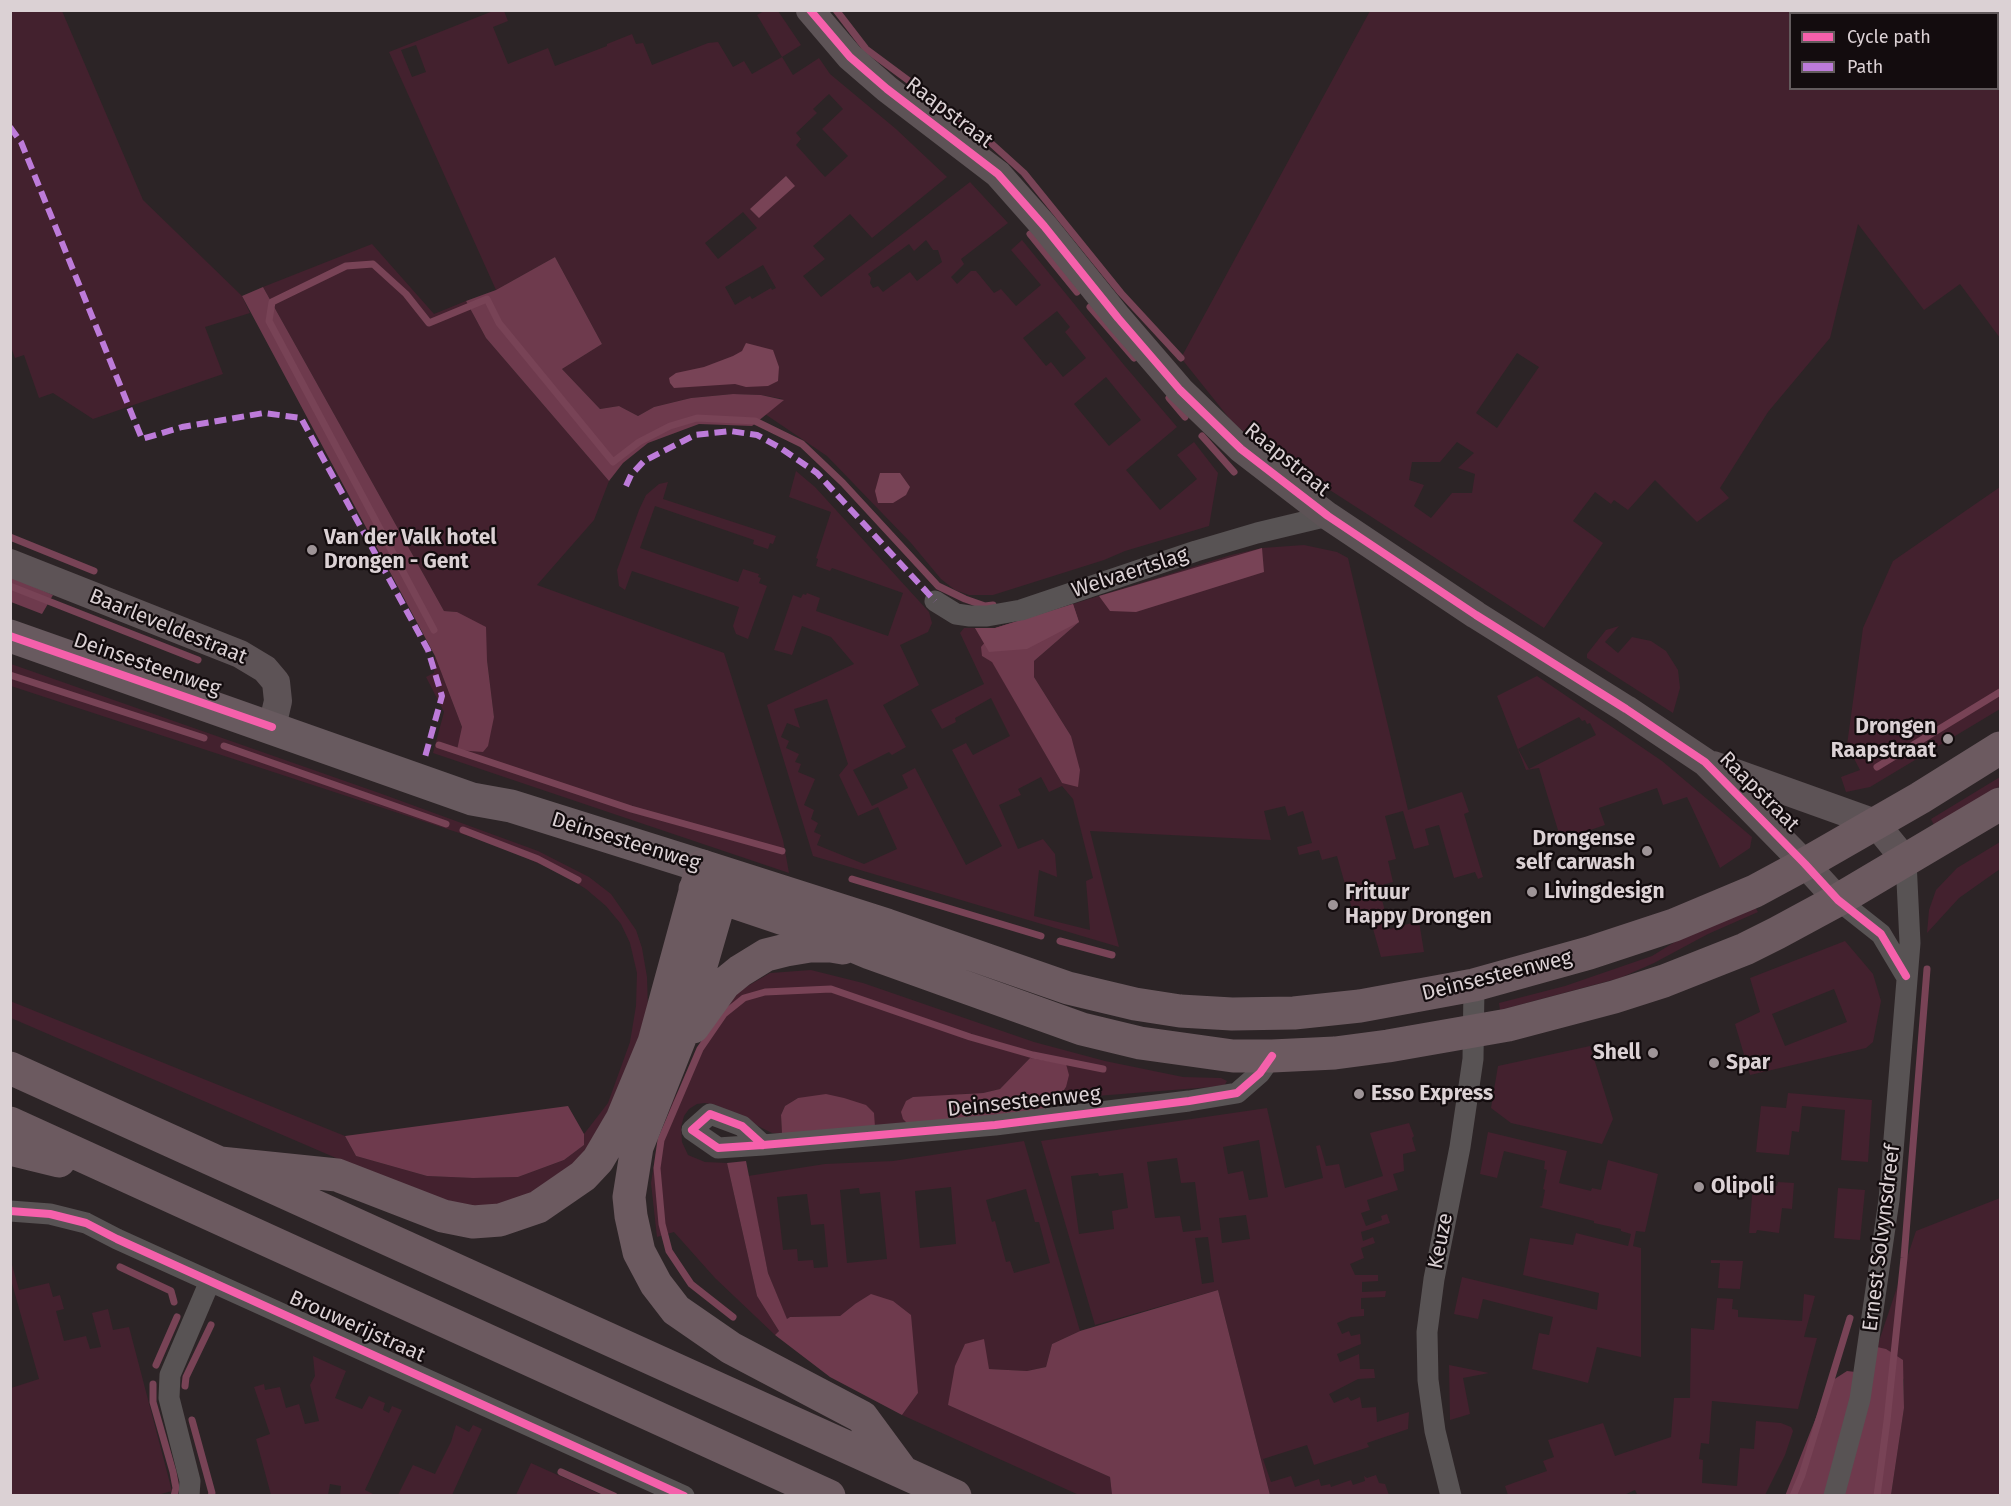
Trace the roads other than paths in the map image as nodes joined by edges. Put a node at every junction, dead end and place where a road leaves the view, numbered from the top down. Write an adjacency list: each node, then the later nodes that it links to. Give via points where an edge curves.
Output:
1 (810, 10): 2 (street, Raapstraat, via 859,65 998,174 1180,390 1241,449)
2 (1328, 516): 4 (street, Welvaertslag, via 1206,548 1021,610 970,616 956,614); 8 (street, Raapstraat)
3 (10, 563): 6 (street, Baarleveldestraat, via 240,654 265,669 276,682 278,701)
4 (935, 601)
5 (10, 636): 6 (main road, Deinsesteenweg)
6 (272, 728): 13 (main road, Deinsesteenweg, via 472,799 512,806)
7 (2001, 748): 10 (highway, Deinsesteenweg)
8 (1705, 762): 10 (street, Raapstraat); 12 (street, Raapstraat)
9 (2001, 804): 11 (highway, Deinsesteenweg)
10 (1875, 823): 11 (street); 12 (highway, Deinsesteenweg)
11 (1906, 861): 14 (highway, Deinsesteenweg); 16 (street, Ernest Solvynsdreef, via 1910,943)
12 (1805, 864): 14 (street, Raapstraat); 17 (highway, Deinsesteenweg, via 1755,891 1674,925 1579,957)
13 (712, 881): 15 (highway, Deinsesteenweg); 18 (highway, Deinsesteenweg, via 887,925 1068,988 1135,1004 1180,1011); 20 (highway); 26 (highway, via 622,1119 598,1160 583,1176 538,1207 500,1220 472,1222 443,1216 337,1175)
14 (1838, 900): 16 (street, via 1881,934); 19 (highway, Deinsesteenweg, via 1745,949 1664,981 1562,1011)
15 (870, 953): 20 (highway, via 810,946 766,955 724,984 696,1024); 21 (highway, Deinsesteenweg, via 1082,1029 1191,1051)
16 (1906, 976): 36 (street, Ernest Solvynsdreef, via 1889,1200 1860,1399)
17 (1474, 985): 18 (highway, Deinsesteenweg, via 1360,1006); 19 (street, Keuze)
18 (1270, 1014): 21 (highway)
19 (1473, 1031): 21 (highway, Deinsesteenweg, via 1335,1053); 35 (street, Keuze, via 1473,1059 1460,1147 1427,1332 1435,1431)
20 (680, 1038): 30 (highway, via 633,1165 631,1216 646,1268 675,1310 697,1326 862,1417)
21 (1272, 1056): 24 (street, Deinsesteenweg, via 1237,1093 994,1125)
22 (10, 1068): 26 (highway)
23 (10, 1122): 27 (highway)
24 (763, 1145)
25 (10, 1149): 27 (highway)
26 (220, 1163): 30 (highway)
27 (140, 1182): 33 (highway)
28 (10, 1211): 29 (street, Brouwerijstraat, via 50,1214 86,1223)
29 (210, 1281): 31 (street, via 170,1375 169,1398 190,1481); 32 (street, Brouwerijstraat)
30 (903, 1472): 34 (highway)
31 (189, 1496)
32 (684, 1496)
33 (829, 1496)
34 (955, 1496)
35 (1451, 1496)
36 (1834, 1496)

